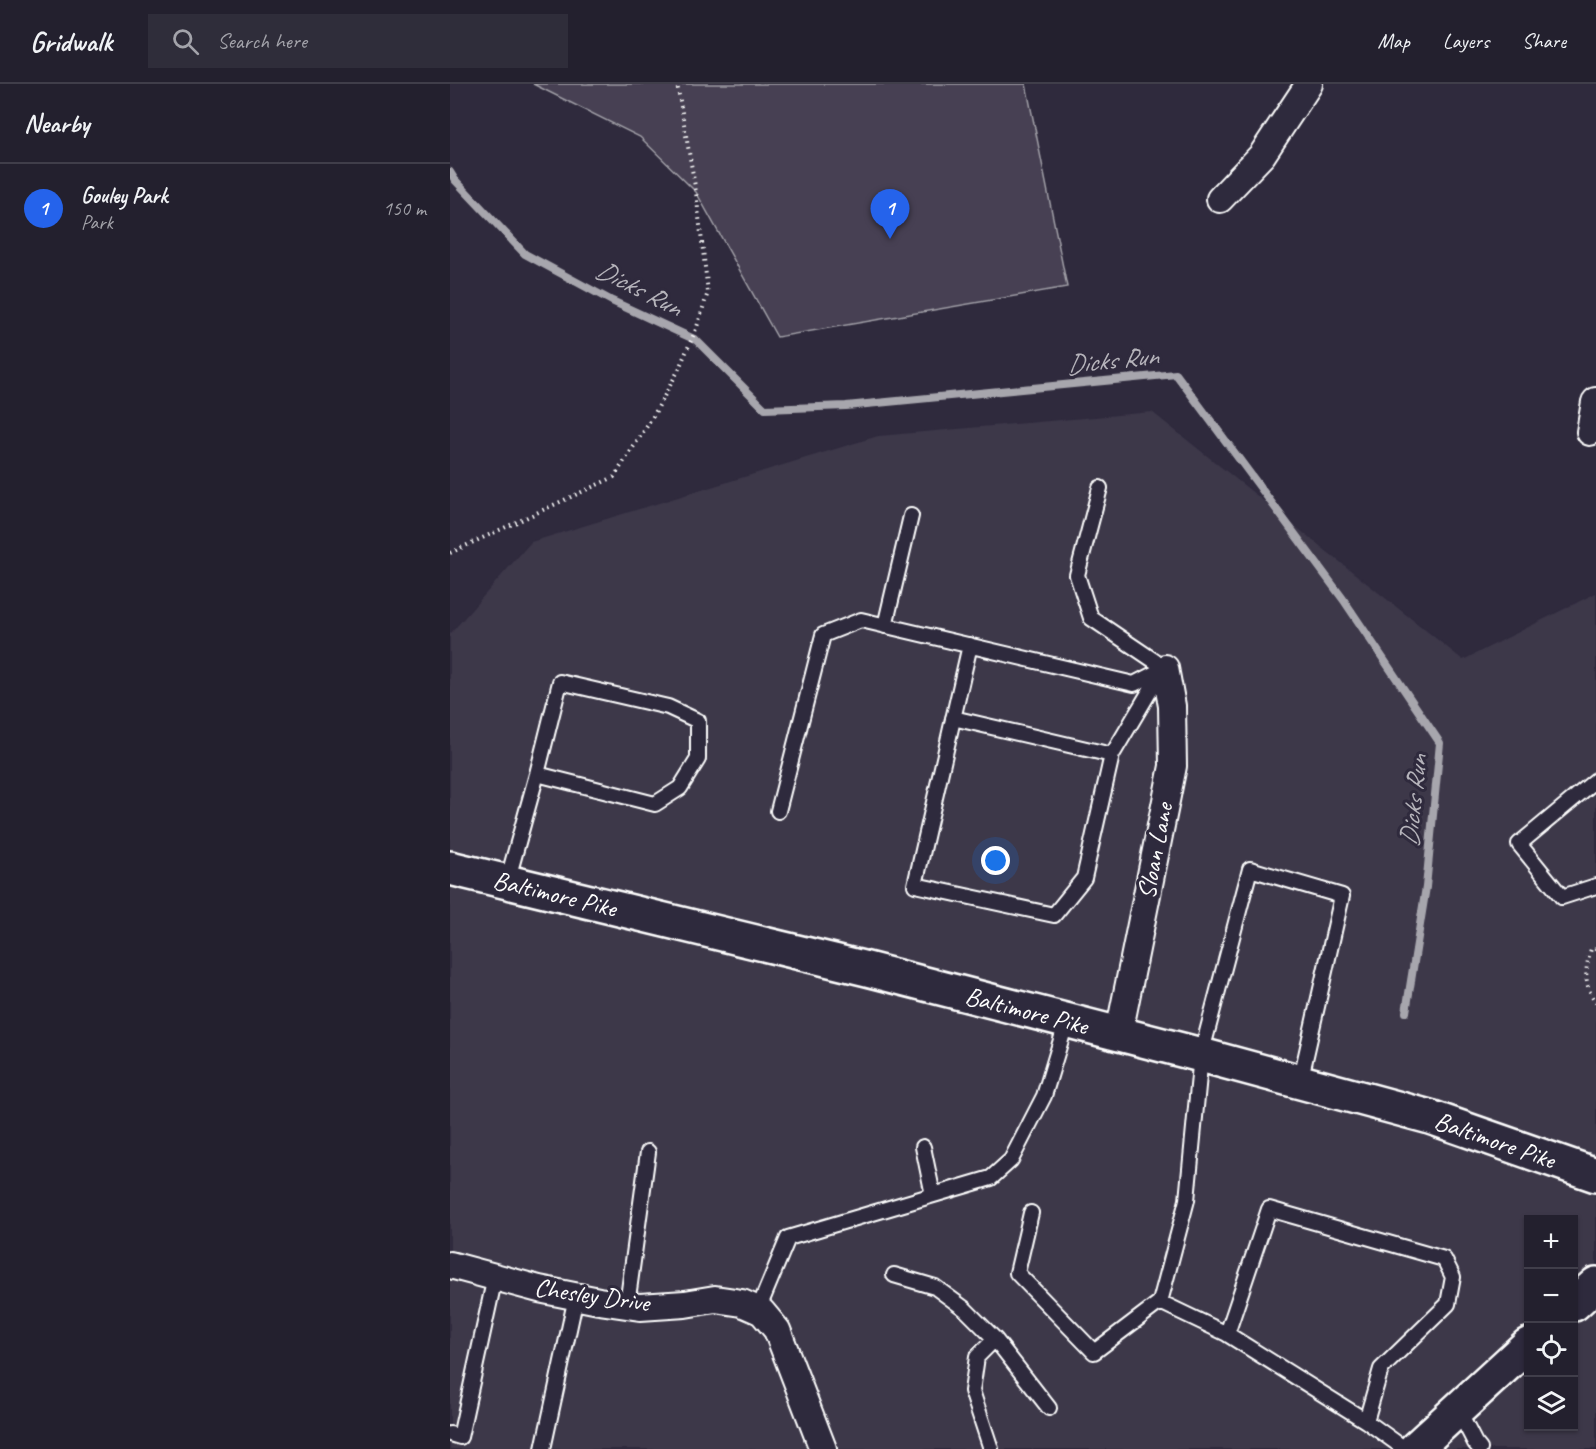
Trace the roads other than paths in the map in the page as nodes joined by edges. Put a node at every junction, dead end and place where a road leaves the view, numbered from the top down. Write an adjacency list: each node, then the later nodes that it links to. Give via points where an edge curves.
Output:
1 (1309, 84): 2 (street, via 1262,155)
2 (1220, 200)
3 (1596, 401): 4 (street)
4 (1590, 432)
5 (1100, 488): 9 (lane, via 1077,575 1091,618)
6 (911, 516): 7 (lane)
7 (885, 626): 8 (lane); 14 (lane, via 861,620 824,635)
8 (970, 645): 9 (lane, via 1134,684); 10 (lane)
9 (1165, 668): 11 (lane); 19 (street, Sloan Lane, via 1172,706 1173,766)
10 (953, 718): 11 (lane); 11 (lane, via 915,885 1054,915 1084,878)
11 (1112, 755)
12 (537, 774): 12 (lane, via 655,804 680,788 698,759 698,721 668,707 560,682); 16 (lane)
13 (1596, 780): 17 (lane, via 1519,844 1562,897)
14 (778, 811)
15 (450, 868): 16 (main road, Baltimore Pike)
16 (507, 882): 18 (main road, Baltimore Pike)
17 (1596, 886)
18 (1067, 1020): 19 (main road, Baltimore Pike); 25 (lane, via 1044,1096 1011,1160 991,1178)
19 (1119, 1033): 20 (main road, Baltimore Pike)
20 (1201, 1055): 21 (main road, Baltimore Pike); 21 (lane, via 1250,869 1342,896); 33 (lane, via 1187,1200)
21 (1300, 1082): 24 (main road, Baltimore Pike, via 1430,1117)
22 (922, 1147): 25 (lane)
23 (648, 1152): 34 (lane)
24 (1596, 1175)
25 (933, 1195): 35 (lane, via 788,1238)
26 (1031, 1213): 33 (lane, via 1017,1273 1094,1352)
27 (450, 1265): 29 (street, Chesley Drive)
28 (894, 1275): 37 (lane, via 935,1287 965,1309)
29 (495, 1277): 31 (street, Chesley Drive); 42 (lane, via 460,1437)
30 (1596, 1284): 32 (main road)
31 (576, 1297): 34 (street, Chesley Drive); 45 (lane)
32 (1578, 1300)
33 (1160, 1302): 36 (lane)
34 (627, 1305): 35 (street, Chesley Drive, via 714,1299)
35 (758, 1310): 44 (street, via 777,1330)
36 (1227, 1334): 41 (lane); 41 (lane, via 1269,1209 1444,1259 1453,1277 1448,1304 1381,1369)
37 (995, 1339): 39 (lane); 46 (lane, via 977,1357 972,1391)
38 (1524, 1350): 40 (main road)
39 (1049, 1408)
40 (1458, 1410): 43 (main road); 47 (lane)
41 (1366, 1421): 43 (lane)
42 (450, 1434)
43 (1421, 1444)
44 (819, 1447)
45 (543, 1449)
46 (991, 1449)
47 (1480, 1449)

